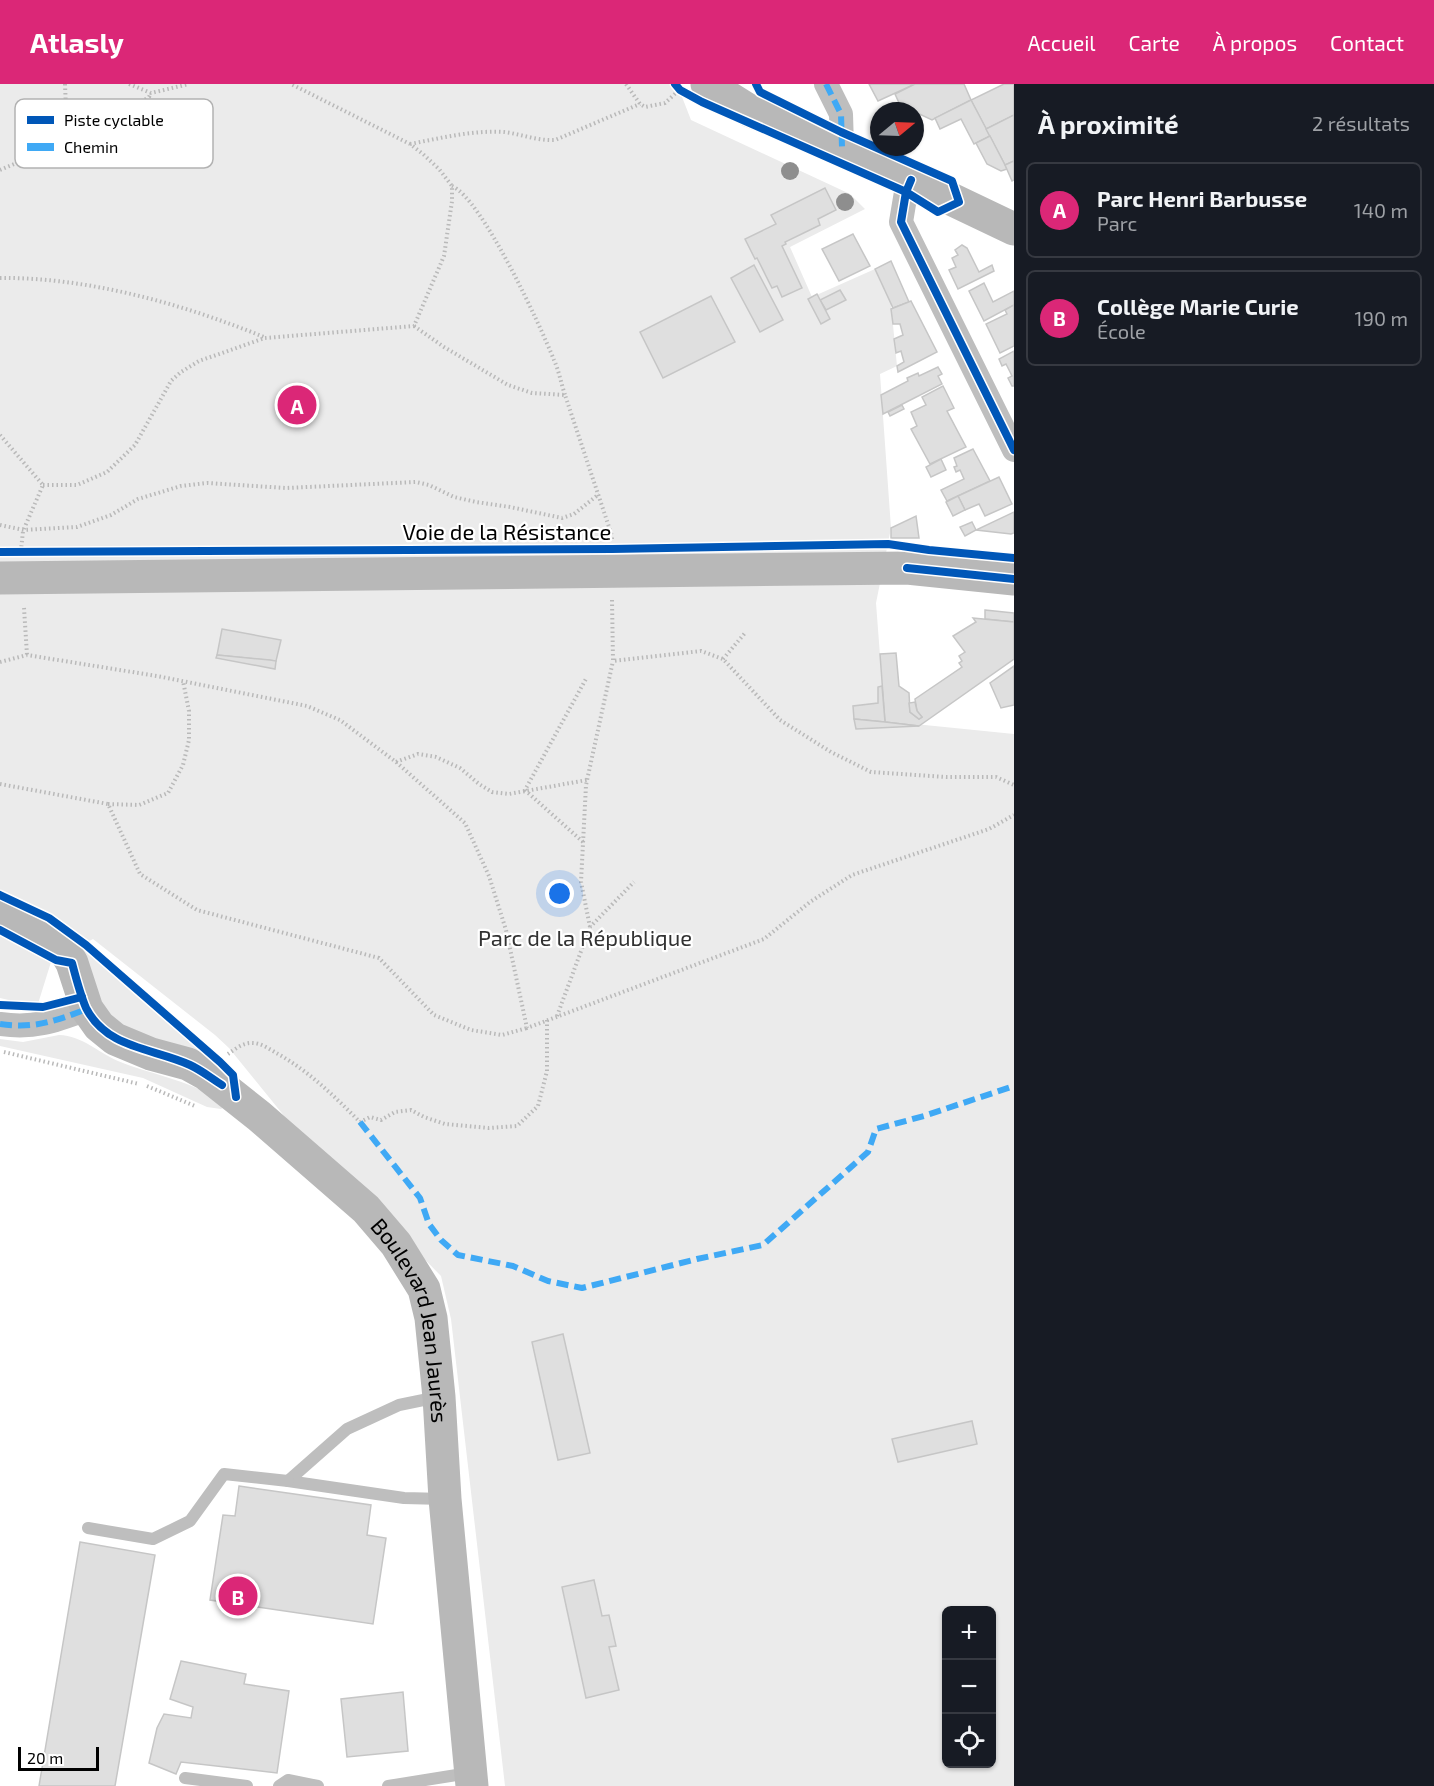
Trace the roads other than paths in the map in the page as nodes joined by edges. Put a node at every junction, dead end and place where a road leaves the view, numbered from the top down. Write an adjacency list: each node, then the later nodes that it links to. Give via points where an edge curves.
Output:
1 (826, 84): 3 (street, via 841,114)
2 (696, 87): 3 (street)
3 (842, 147): 4 (street)
4 (911, 180): 5 (street); 6 (street, via 901,222)
5 (1014, 229)
6 (1014, 450)
7 (17, 563): 8 (street, Voie de la Résistance, via 907,568)
8 (1014, 579)
9 (0, 912): 10 (street, via 28,925 66,951)
10 (87, 1009): 11 (street, via 38,1025); 12 (street, Boulevard Jean Jaurès, via 115,1039 188,1064 222,1085 366,1209 396,1244 424,1289)
11 (0, 1024)
12 (439, 1397): 13 (lane, via 399,1405 347,1429); 14 (street, Boulevard Jean Jaurès)
13 (288, 1481): 14 (lane, via 404,1498); 15 (lane, via 224,1474 190,1521 153,1539)
14 (445, 1499): 17 (street, Boulevard Jean Jaurès)
15 (88, 1528)
16 (185, 1778): 18 (lane)
17 (471, 1779): 21 (lane)
18 (247, 1786)
19 (279, 1786): 20 (lane, via 288,1780)
20 (318, 1786)
21 (388, 1786)

